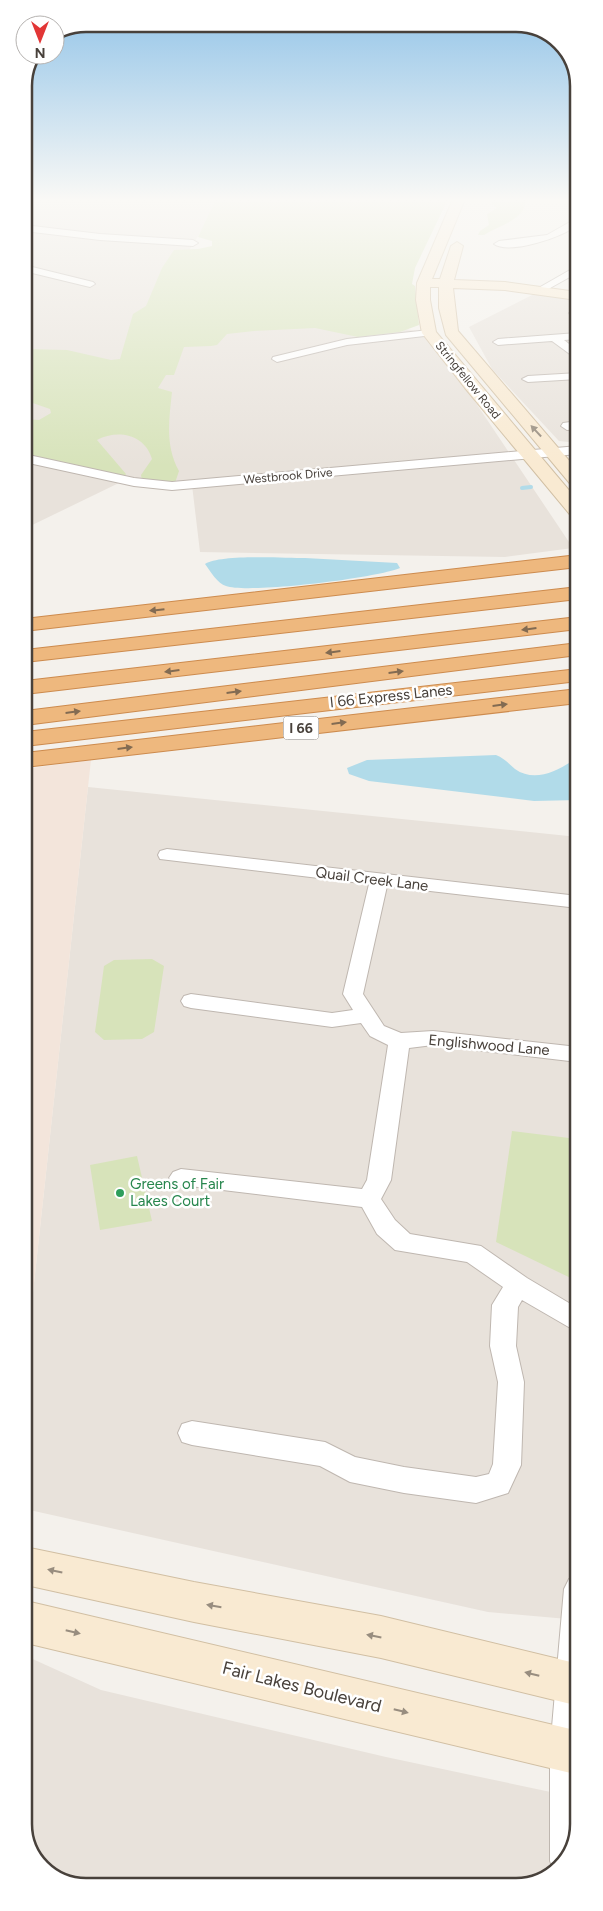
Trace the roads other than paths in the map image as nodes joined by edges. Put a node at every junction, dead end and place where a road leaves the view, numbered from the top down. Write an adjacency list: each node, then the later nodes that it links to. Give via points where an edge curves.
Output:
1 (425, 288): 5 (main road, Stringfellow Road, via 423,300)
2 (445, 288): 14 (main road, Stringfellow Road, one-way to 2, via 451,332 444,303)
3 (548, 288): 4 (main road)
4 (570, 294)
5 (429, 333): 10 (street, via 347,342); 15 (main road, Stringfellow Road)
6 (570, 337): 7 (street)
7 (556, 338): 8 (street); 9 (street)
8 (498, 342)
9 (570, 349)
10 (277, 359)
11 (570, 376): 12 (street)
12 (528, 379)
13 (570, 451): 14 (street, Westbrook Drive)
14 (554, 452): 15 (street, Westbrook Drive); 17 (main road, Stringfellow Road)
15 (529, 455): 16 (street, Westbrook Drive, via 172,486 139,484 60,463); 18 (main road, Stringfellow Road)
16 (32, 459)
17 (570, 472)
18 (570, 504)
19 (570, 567): 22 (highway, one-way to 22)
20 (570, 594): 25 (highway)
21 (570, 608): 26 (highway)
22 (32, 624)
23 (570, 624): 28 (highway, one-way to 28)
24 (570, 650): 30 (highway, one-way to 24)
25 (32, 655)
26 (32, 667)
27 (570, 676): 31 (highway, I 66 Express Lanes)
28 (32, 687)
29 (570, 697): 32 (highway, I 66, one-way to 29)
30 (32, 717)
31 (32, 738)
32 (32, 759)
33 (167, 855): 34 (street, Quail Creek Lane)
34 (379, 880): 35 (street, Quail Creek Lane); 37 (street, via 352,994)
35 (570, 901)
36 (191, 1002): 37 (street, via 332,1020)
37 (366, 1015): 38 (street, via 377,1032)
38 (399, 1041): 39 (street, Englishwood Lane, via 433,1038); 41 (street, via 379,1180)
39 (570, 1053)
40 (181, 1178): 41 (street)
41 (369, 1199): 42 (street, via 386,1227 404,1242 472,1253)
42 (518, 1285): 43 (street); 44 (street, via 505,1305 503,1346 511,1382 506,1465 498,1484 476,1490 404,1480 350,1468 325,1454)
43 (570, 1317)
44 (192, 1433)
45 (32, 1567): 47 (main road, one-way to 45, via 382,1637)
46 (32, 1623): 48 (main road, Fair Lakes Boulevard, one-way to 48)
47 (570, 1683)
48 (570, 1750)
49 (570, 1806): 50 (street)
50 (568, 1841)

